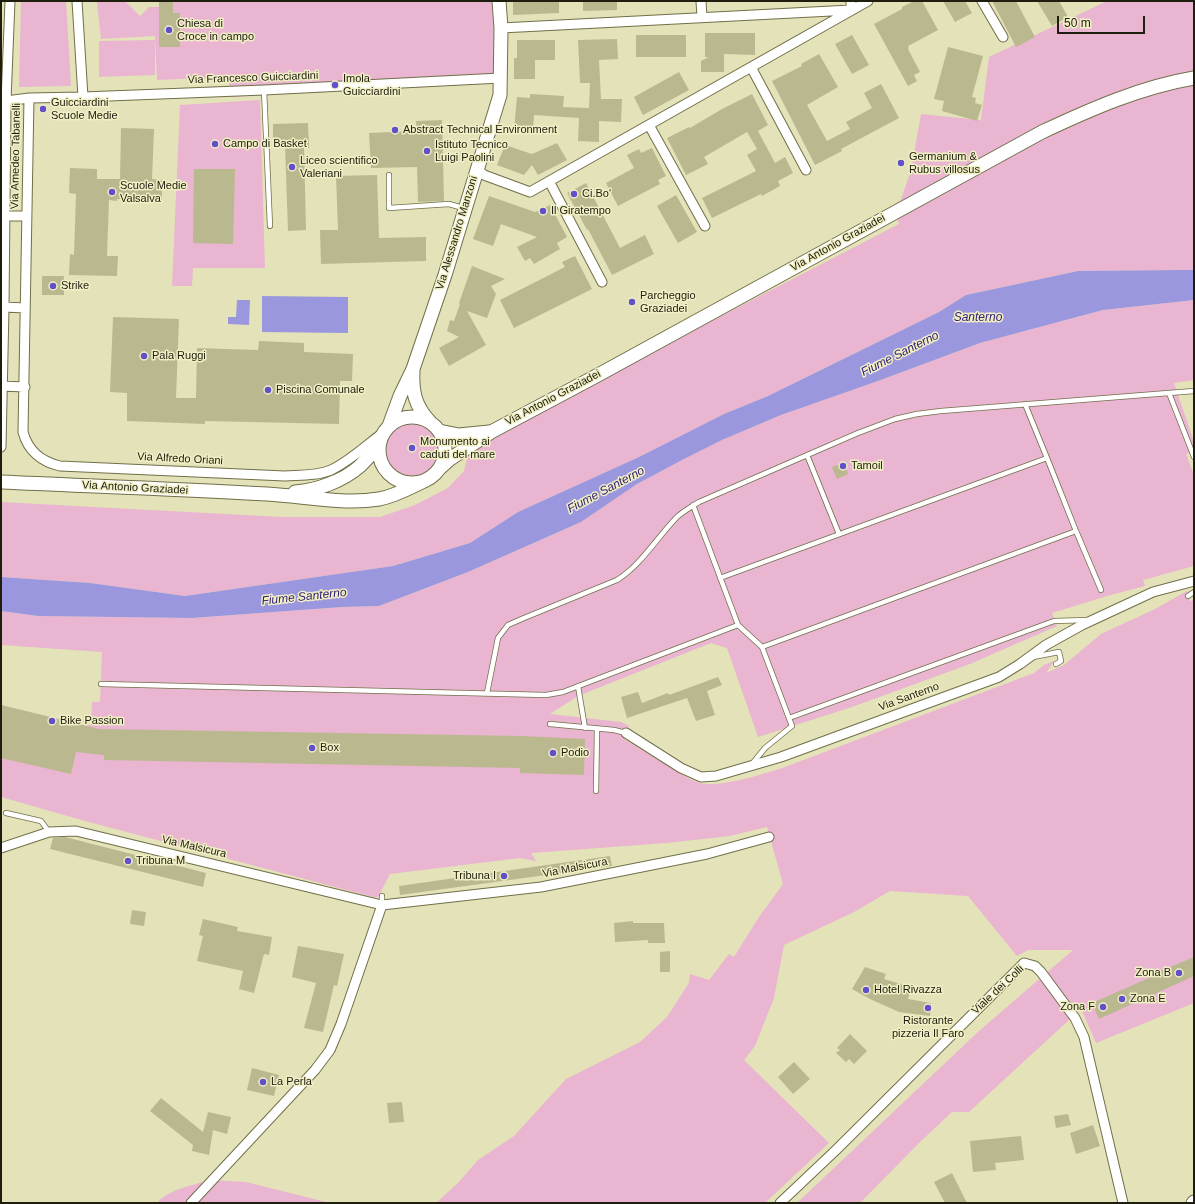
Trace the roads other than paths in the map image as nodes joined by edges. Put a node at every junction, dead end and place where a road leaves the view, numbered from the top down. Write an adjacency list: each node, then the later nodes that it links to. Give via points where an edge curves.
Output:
1 (10, 1): 17 (street, Via Amedeo Tabanelli)
2 (77, 1): 15 (street)
3 (499, 1): 9 (street, Via Alessandro Manzoni)
4 (701, 1): 8 (street)
5 (868, 1): 7 (street)
6 (982, 1): 10 (street)
7 (851, 5): 8 (street); 11 (street)
8 (702, 17): 9 (street)
9 (500, 28): 12 (street, Via Alessandro Manzoni)
10 (1003, 37)
11 (750, 67): 18 (street); 20 (street)
12 (501, 78): 14 (street, Via Francesco Guicciardini); 19 (street, Via Alessandro Manzoni, via 500,95)
13 (1194, 78): 39 (street, Via Antonio Graziadei, via 1122,98 1042,132)
14 (264, 90): 15 (street, Via Francesco Guicciardini); 26 (lane)
15 (83, 97): 16 (street, Via Francesco Guicciardini)
16 (30, 98): 17 (street, Via Francesco Guicciardini); 25 (street, Via Amedeo Tabanelli)
17 (6, 101): 24 (street, Via Amedeo Tabanelli)
18 (649, 125): 22 (street); 27 (street)
19 (476, 169): 22 (street, via 484,175 530,192); 23 (street, Via Alessandro Manzoni)
20 (806, 170)
21 (388, 175): 23 (lane, via 389,208 449,204)
22 (549, 181): 28 (street)
23 (465, 209): 31 (street, Via Alessandro Manzoni)
24 (3, 216): 25 (street, Via Amedeo Tabanelli); 29 (street, Via Amedeo Tabanelli)
25 (27, 216): 30 (street, Via Amedeo Tabanelli)
26 (270, 226)
27 (705, 226)
28 (602, 282)
29 (4, 307): 30 (street); 32 (street, Via Amedeo Tabanelli)
30 (25, 308): 33 (street, Via Amedeo Tabanelli)
31 (413, 369): 37 (street, Via Alessandro Manzoni, via 417,403); 38 (street, Via Alessandro Manzoni)
32 (2, 386): 33 (street); 41 (street, Via Amedeo Tabanelli)
33 (25, 387): 38 (street, Via Alfredo Oriani, via 26,441 38,456 60,466 313,475 345,462)
34 (1194, 391): 35 (lane)
35 (1169, 393): 36 (lane); 43 (lane)
36 (1024, 404): 42 (lane, via 941,410 895,419); 44 (lane)
37 (435, 427): 38 (street, via 414,417 400,419); 39 (street, Via Antonio Graziadei, via 459,436); 45 (street, via 443,440 445,450)
38 (386, 429): 40 (street)
39 (491, 432): 45 (street, Via Antonio Graziadei)
40 (379, 445): 46 (street, via 380,461 395,479 411,483); 48 (street, Via Antonio Graziadei, via 361,465 343,478 323,486)
41 (1, 447)
42 (807, 455): 49 (lane); 51 (lane)
43 (1194, 457)
44 (1047, 458): 50 (lane); 51 (lane)
45 (440, 468): 46 (street)
46 (426, 480): 48 (street, Via Antonio Graziadei, via 395,494 364,500)
47 (1, 482): 48 (street, Via Antonio Graziadei)
48 (269, 494)
49 (693, 505): 52 (lane); 64 (lane, via 676,518 634,567 617,580 508,625 498,638)
50 (1076, 531): 54 (lane); 59 (lane)
51 (839, 534): 52 (lane)
52 (720, 578): 58 (lane)
53 (1194, 581): 57 (street, Via Santerno, via 1153,592)
54 (1101, 590)
55 (1194, 592): 56 (lane)
56 (1188, 596)
57 (1094, 619): 60 (street, Via Santerno); 65 (lane, via 1054,621)
58 (738, 625): 59 (lane); 63 (lane)
59 (762, 647): 65 (lane)
60 (1029, 657): 61 (lane, via 1059,652 1061,661); 70 (street, Via Santerno, via 999,677)
61 (1056, 664)
62 (101, 684): 64 (lane)
63 (578, 686): 64 (lane, via 546,695); 67 (lane)
64 (487, 693)
65 (789, 718): 70 (lane, via 792,726 764,748)
66 (550, 724): 67 (lane)
67 (585, 728): 68 (lane)
68 (597, 729): 69 (lane); 71 (lane)
69 (626, 733): 70 (street, Via Santerno, via 681,768 701,777 716,776)
70 (751, 766)
71 (596, 791)
72 (6, 813): 73 (lane, via 41,821)
73 (49, 832): 75 (street, Via Malsicura); 76 (street, Via Malsicura, via 76,831)
74 (769, 837): 76 (street, Via Malsicura, via 707,854 541,887)
75 (1, 848)
76 (382, 900): 77 (street, via 330,1050 315,1070)
77 (191, 1203)
78 (780, 1203): 79 (street, Viale dei Colli, via 1024,963 1035,966 1041,972 1075,1018 1084,1037)
79 (1123, 1203)

